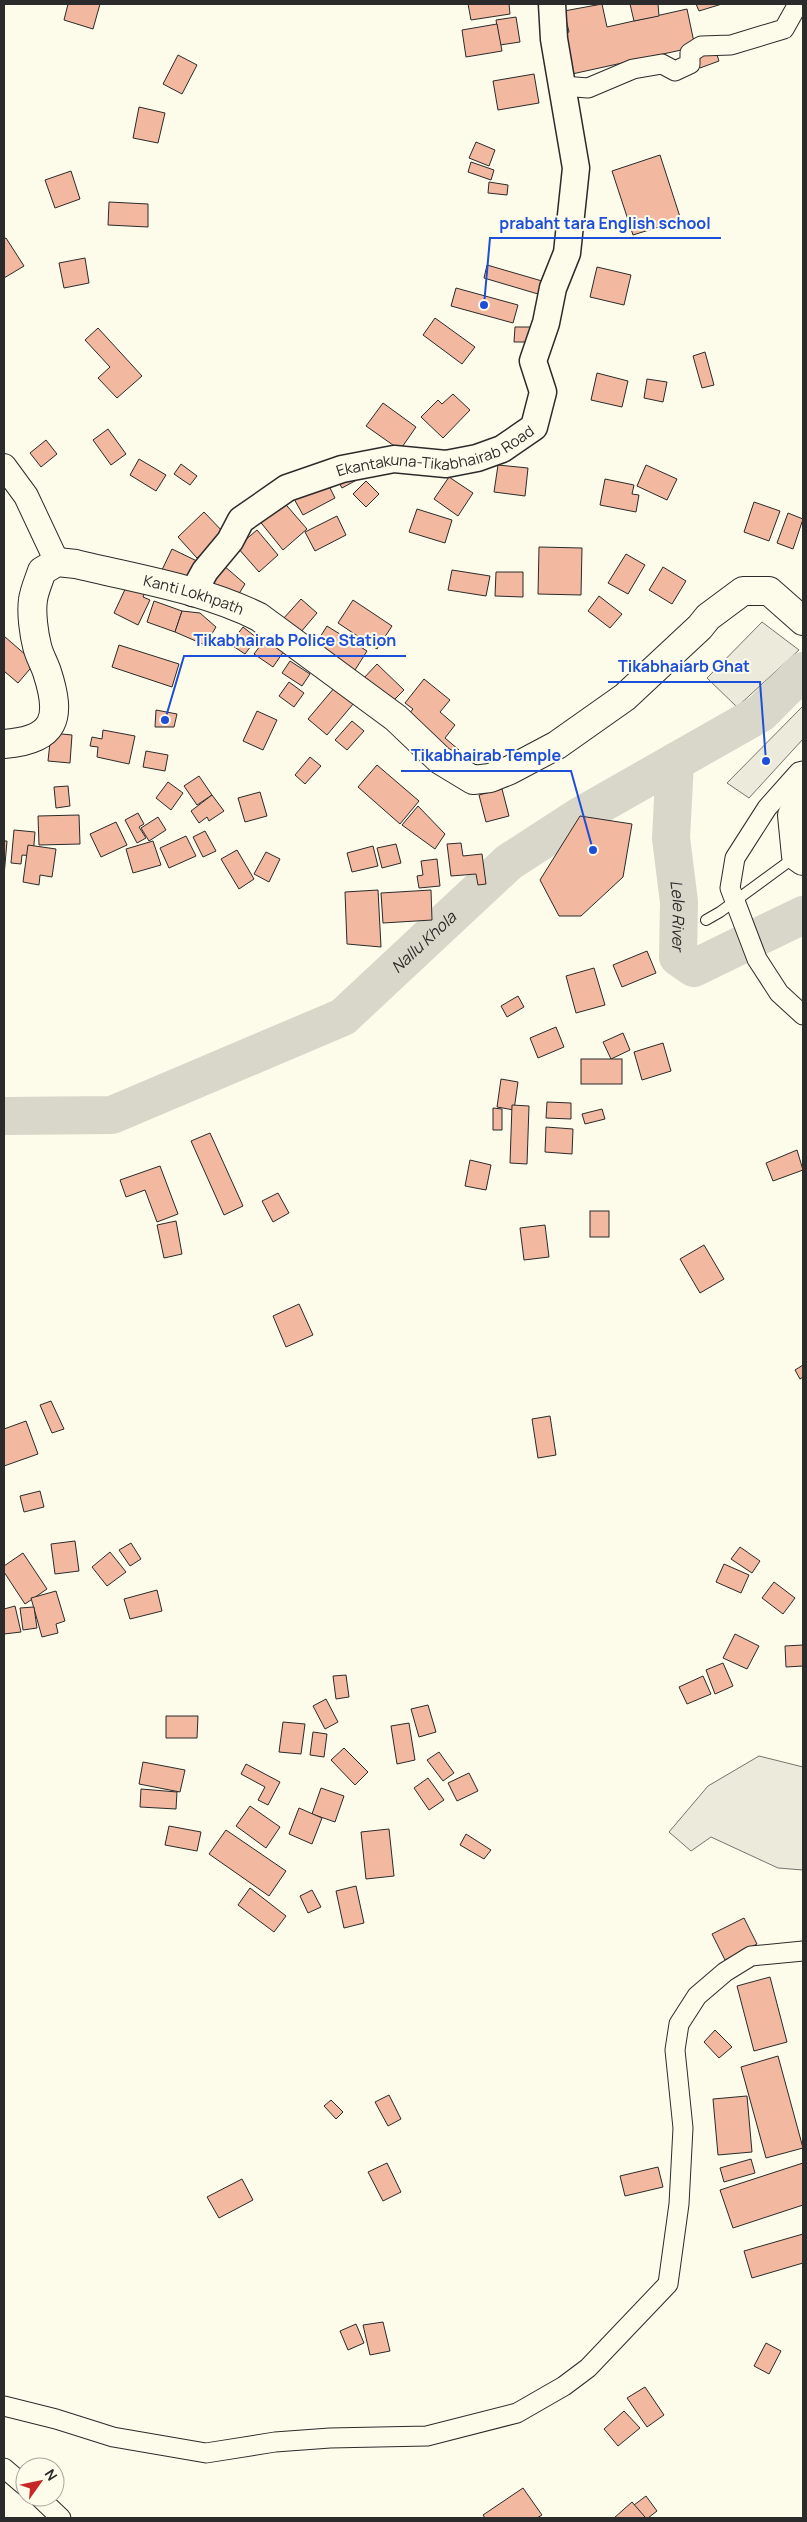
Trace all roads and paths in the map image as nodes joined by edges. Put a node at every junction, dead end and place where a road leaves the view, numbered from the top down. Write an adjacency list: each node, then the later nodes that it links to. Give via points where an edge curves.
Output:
1 (552, 4): 3 (main road, Ekantakuna-Tikabhairab Road, via 554,39)
2 (798, 4): 3 (street, via 784,29 731,44 701,46 690,52 690,64 675,71 662,64 633,69 588,88)
3 (563, 86): 6 (main road, Ekantakuna-Tikabhairab Road, via 576,168 567,253 553,288 533,361 543,392 534,427 502,449 476,458 446,464 394,459 342,469 287,488 241,520)
4 (4, 466): 5 (street, via 26,496)
5 (57, 562): 6 (main road, Kanti Lokhpath); 8 (main road, via 42,571 32,600 37,646 53,693 55,708 52,722 44,733 25,742)
6 (193, 593): 7 (main road, Kanti Lokhpath, via 244,609 278,629 396,718 440,760 473,780 490,778 510,770 557,745 625,697 726,602 743,591 769,591)
7 (803, 621)
8 (4, 744)
9 (803, 771): 13 (street, via 767,808 736,858 730,888 757,959 779,993)
10 (803, 796): 11 (main road, via 792,815)
11 (800, 859): 12 (lane)
12 (706, 920)
13 (803, 1015)
14 (803, 1950): 15 (street, via 751,1956 725,1972 697,1996 680,2024 675,2050 683,2128 668,2284 588,2368 525,2409 427,2436 275,2442 206,2453 113,2437)
15 (4, 2406)
16 (4, 2468): 17 (street)
17 (15, 2477)
18 (49, 2507): 19 (street)
19 (61, 2518)

